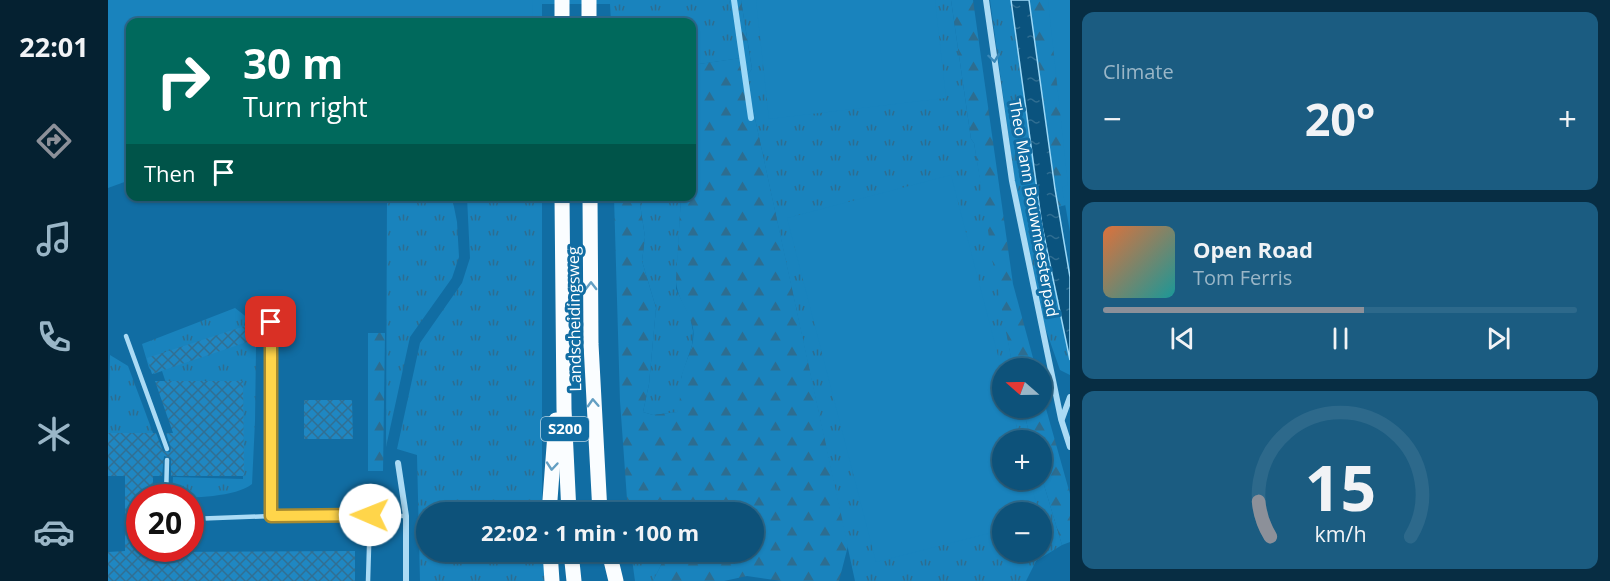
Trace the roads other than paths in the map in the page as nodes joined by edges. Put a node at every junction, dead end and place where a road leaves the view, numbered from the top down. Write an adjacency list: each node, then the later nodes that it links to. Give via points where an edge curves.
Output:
1 (562, 0): 4 (main road)
2 (589, 0): 5 (main road)
3 (986, 0): 12 (street, Theo Mann Bouwmeesterpad, one-way to 12, via 1012,181)
4 (562, 18)
5 (589, 18)
6 (562, 201): 10 (main road, Landscheidingsweg / S200)
7 (590, 201): 20 (main road, Landscheidingsweg / S200, one-way to 7, via 591,344)
8 (271, 322): 22 (lane)
9 (126, 336): 14 (lane)
10 (563, 345): 18 (main road, one-way to 18); 19 (main road, Landscheidingsweg / S200)
11 (1070, 397): 12 (street)
12 (1061, 419): 13 (street, Theo Mann Bouwmeesterpad)
13 (1070, 447)
14 (167, 449)
15 (167, 460): 17 (lane)
16 (398, 463): 23 (street)
17 (166, 484)
18 (550, 502)
19 (569, 502)
20 (600, 502)
21 (370, 515): 22 (lane); 23 (lane); 29 (lane)
22 (271, 516): 24 (lane)
23 (406, 516): 30 (street)
24 (204, 518)
25 (551, 562): 31 (main road)
26 (572, 562): 32 (main road)
27 (604, 562): 33 (main road)
28 (611, 562): 34 (main road)
29 (368, 581)
30 (406, 581)
31 (552, 581)
32 (574, 581)
33 (605, 581)
34 (616, 581)

